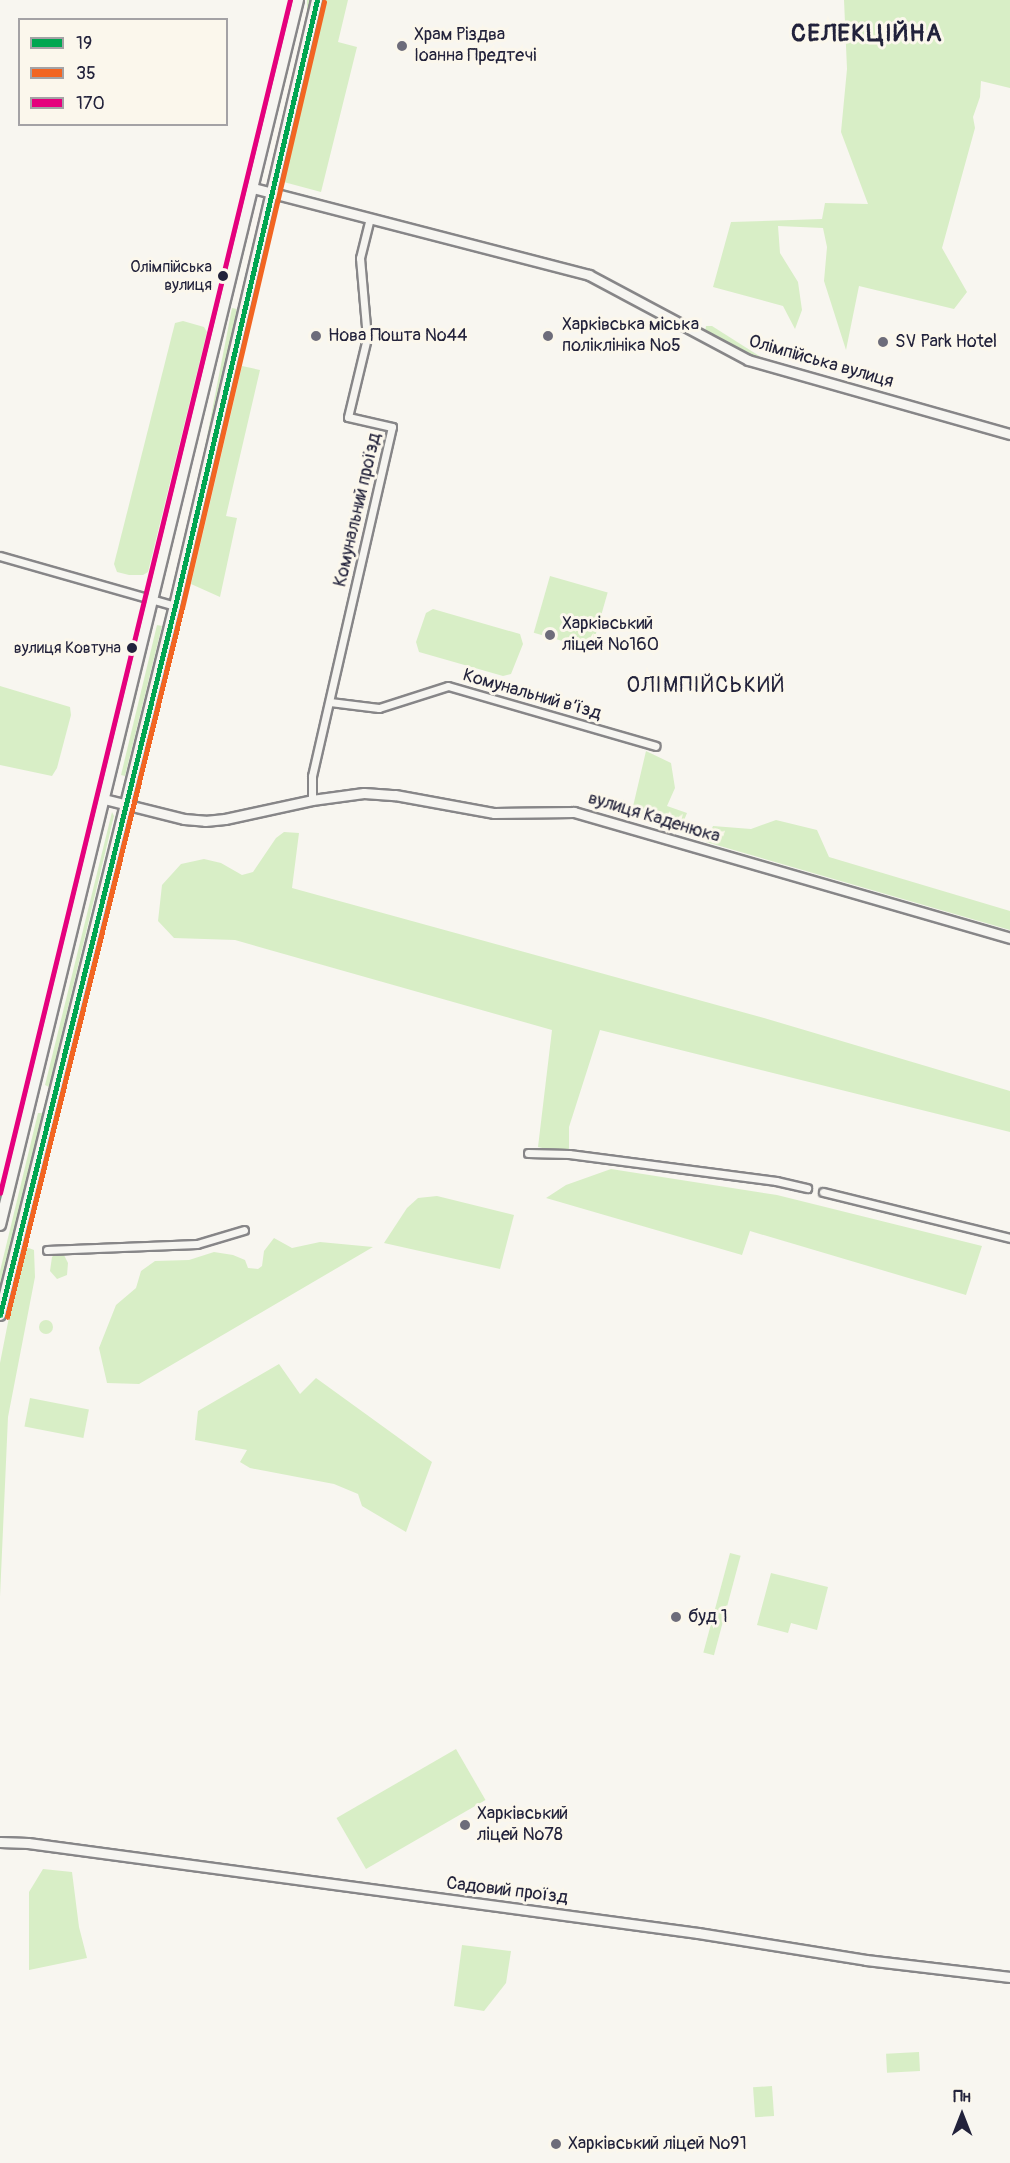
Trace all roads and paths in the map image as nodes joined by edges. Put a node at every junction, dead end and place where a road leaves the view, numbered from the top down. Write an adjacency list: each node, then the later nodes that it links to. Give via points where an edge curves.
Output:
1 (298, 0): 3 (main road)
2 (317, 0): 4 (main road)
3 (253, 188): 4 (street, Олімпійська вулиця); 6 (main road)
4 (272, 193): 5 (street, Олімпійська вулиця); 7 (main road)
5 (370, 218): 8 (street, Олімпійська вулиця, via 597,277 748,360); 12 (street, Комунальний проїзд, via 360,258 368,338 348,417 392,427)
6 (245, 219): 7 (main road); 10 (main road)
7 (265, 223): 11 (main road)
8 (1010, 434)
9 (0, 556): 10 (street)
10 (153, 601): 11 (street); 14 (main road)
11 (175, 606): 16 (main road)
12 (330, 702): 13 (street, Комунальний в’їзд, via 379,708 448,686); 15 (street, via 312,776)
13 (656, 747)
14 (104, 799): 16 (street, вулиця Каденюка); 18 (main road)
15 (312, 800): 16 (street, вулиця Каденюка, via 205,821); 17 (street, вулиця Каденюка, via 372,793 494,813 574,812)
16 (125, 805): 19 (main road)
17 (1010, 938)
18 (32, 1096): 19 (main road); 23 (main road)
19 (53, 1101): 27 (main road)
20 (528, 1152): 21 (street, via 569,1154)
21 (807, 1188)
22 (823, 1192): 25 (street)
23 (0, 1225)
24 (244, 1230): 26 (street, via 197,1244)
25 (1010, 1239)
26 (47, 1250)
27 (0, 1315)
28 (0, 1842): 29 (street, Садовий проїзд)
29 (1010, 1977)

